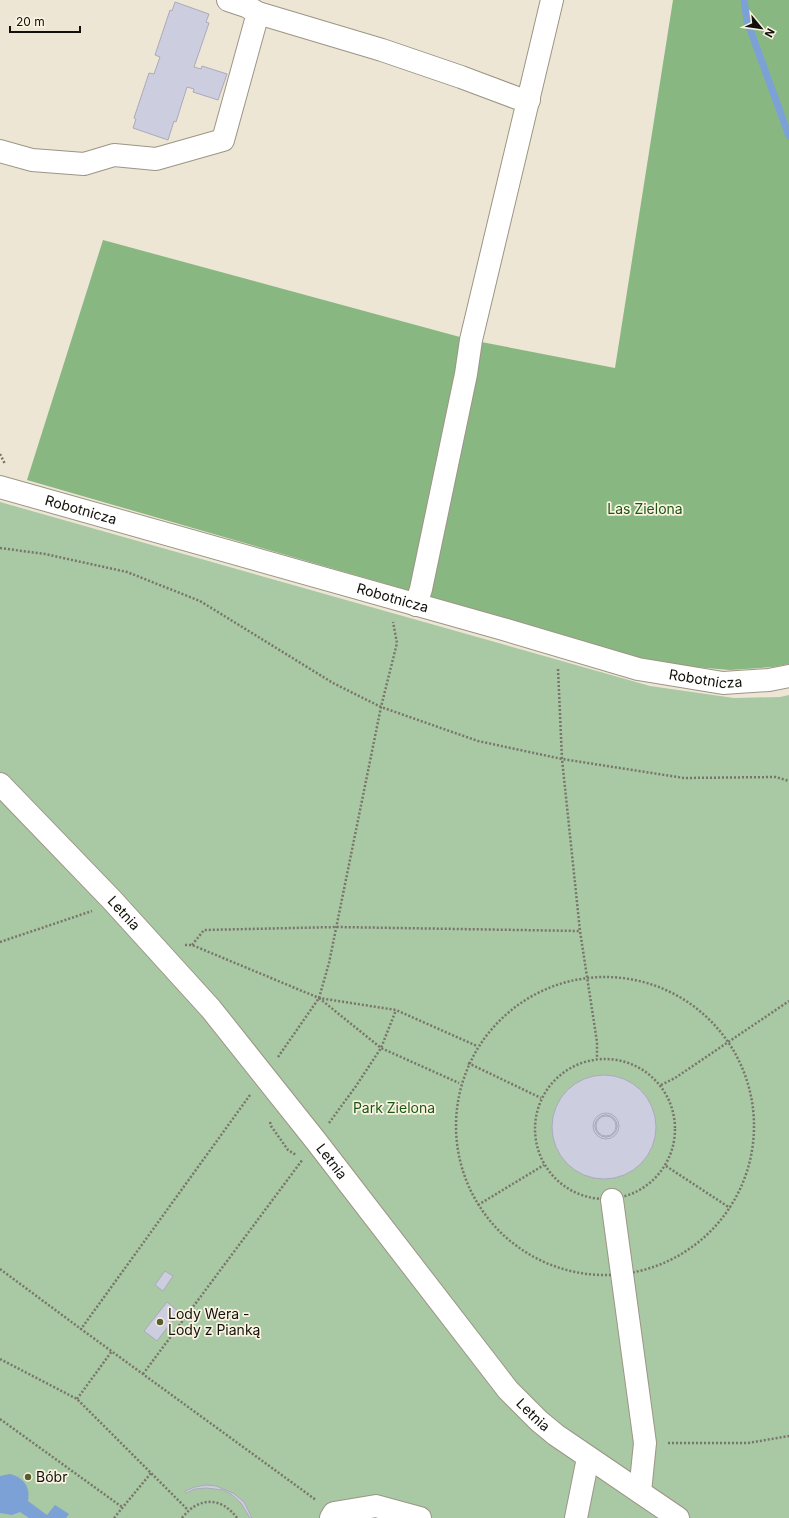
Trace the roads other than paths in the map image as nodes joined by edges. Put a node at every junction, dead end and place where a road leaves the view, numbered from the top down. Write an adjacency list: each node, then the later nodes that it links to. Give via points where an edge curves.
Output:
1 (228, 0): 3 (street, via 246,6)
2 (552, 0): 4 (street)
3 (258, 14): 4 (street, via 382,50); 5 (street, via 223,140 156,159 114,155 84,164 32,160)
4 (529, 100): 7 (street, via 471,340 421,589)
5 (0, 151)
6 (0, 487): 7 (street, Robotnicza)
7 (407, 602): 8 (street, Robotnicza, via 638,669 723,683)
8 (789, 676)
9 (0, 784): 11 (street, Letnia, via 112,900 211,1009 508,1390 550,1431)
10 (612, 1200): 12 (street, via 645,1443)
11 (588, 1458): 12 (street, Letnia); 15 (street)
12 (640, 1492): 16 (street, Letnia)
13 (333, 1516): 14 (street, via 376,1506)
14 (420, 1518)
15 (576, 1518)
16 (678, 1518)

